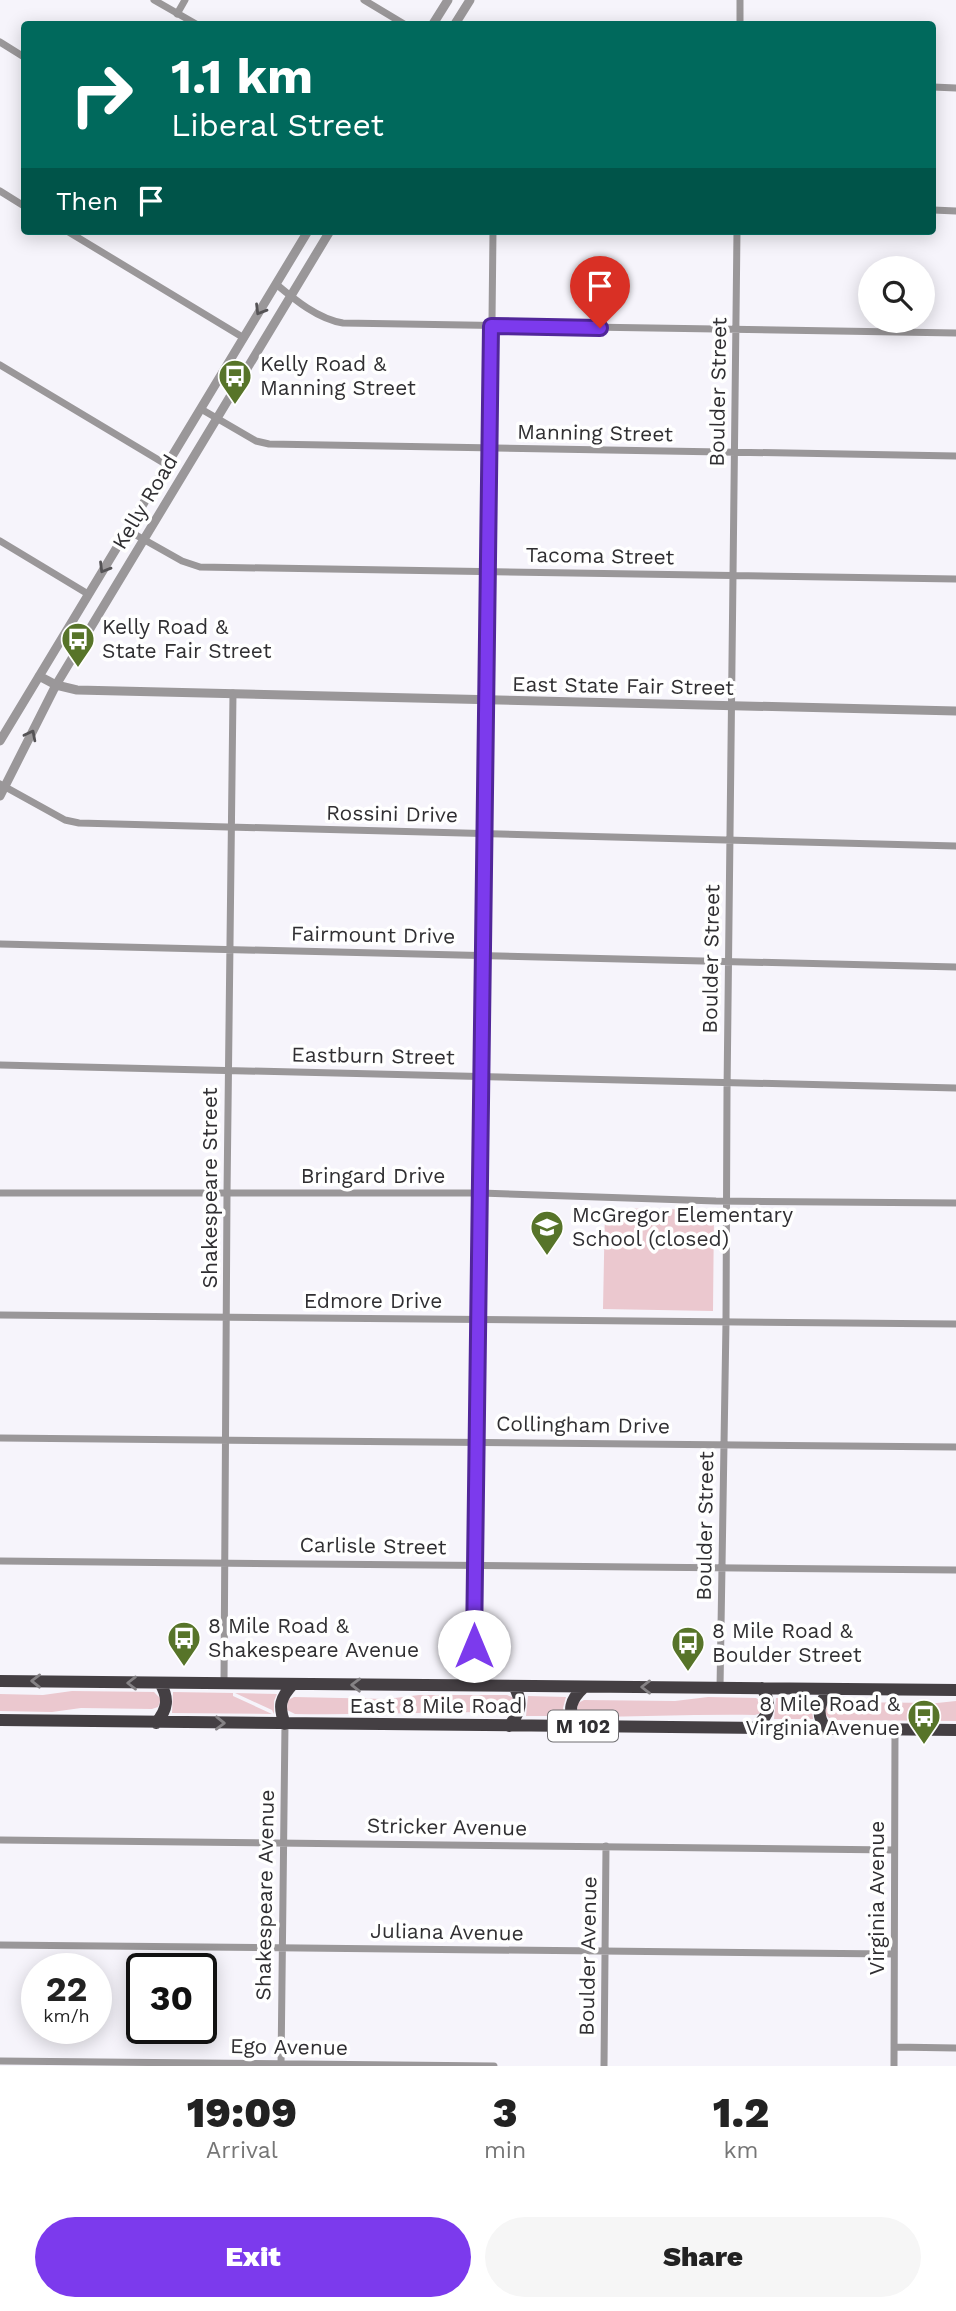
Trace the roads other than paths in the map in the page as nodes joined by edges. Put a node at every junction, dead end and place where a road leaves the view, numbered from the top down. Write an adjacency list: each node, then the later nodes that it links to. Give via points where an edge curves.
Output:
1 (155, 0): 7 (street)
2 (185, 0): 7 (street)
3 (363, 0): 9 (street)
4 (448, 0): 10 (street)
5 (470, 0): 11 (street)
6 (740, 0): 12 (street)
7 (177, 13): 8 (street)
8 (190, 21)
9 (399, 21)
10 (435, 21)
11 (457, 21)
12 (740, 21)
13 (0, 42): 14 (street)
14 (21, 55)
15 (936, 88): 16 (street)
16 (956, 88)
17 (0, 191): 18 (street)
18 (21, 204)
19 (936, 210): 20 (street)
20 (956, 211)
21 (73, 235): 31 (street)
22 (306, 235): 26 (street, Kelly Road)
23 (328, 235): 27 (street, Kelly Road)
24 (494, 235): 28 (street)
25 (737, 235): 29 (street, Boulder Street)
26 (276, 284): 27 (street); 31 (street, Kelly Road, one-way to 31)
27 (290, 296): 28 (street, via 342,323); 34 (street, Kelly Road)
28 (491, 326): 29 (street); 35 (street)
29 (736, 330): 30 (street); 36 (street, Boulder Street)
30 (956, 333)
31 (244, 338): 33 (street, Kelly Road)
32 (0, 365): 38 (street)
33 (201, 409): 34 (street, Manning Street); 38 (street, Kelly Road)
34 (216, 418): 35 (street, Manning Street, via 269,444); 40 (street, Kelly Road)
35 (489, 449): 36 (street, Manning Street); 42 (street)
36 (734, 453): 37 (street, Manning Street); 43 (street, Boulder Street)
37 (956, 456)
38 (167, 465): 39 (street, Kelly Road)
39 (127, 530): 40 (street, Tacoma Street); 45 (street, Kelly Road, one-way to 45)
40 (143, 540): 42 (street, Tacoma Street, via 195,567); 47 (street, Kelly Road)
41 (0, 541): 45 (street)
42 (488, 571): 43 (street, Tacoma Street); 49 (street)
43 (733, 576): 44 (street, Tacoma Street); 50 (street, Boulder Street)
44 (956, 579)
45 (88, 594): 46 (street, Kelly Road)
46 (39, 676): 47 (street, East State Fair Street); 52 (street, Kelly Road)
47 (56, 685): 48 (street, East State Fair Street, via 77,690); 54 (street, Kelly Road, one-way to 47)
48 (233, 693): 49 (street, East State Fair Street); 55 (street, Shakespeare Street)
49 (486, 700): 50 (street, East State Fair Street); 56 (street)
50 (731, 706): 51 (street, East State Fair Street); 57 (street, Boulder Street)
51 (956, 711)
52 (3, 730): 53 (street, Kelly Road)
53 (0, 741)
54 (2, 789): 55 (street, Rossini Drive, via 73,823)
55 (230, 827): 56 (street, Rossini Drive); 60 (street, Shakespeare Street)
56 (486, 834): 57 (street, Rossini Drive); 61 (street)
57 (730, 841): 58 (street, Rossini Drive); 62 (street, Boulder Street)
58 (956, 846)
59 (0, 944): 60 (street, Fairmount Drive)
60 (230, 948): 61 (street, Fairmount Drive); 65 (street, Shakespeare Street)
61 (484, 955): 62 (street, Fairmount Drive); 66 (street)
62 (729, 962): 63 (street, Fairmount Drive); 67 (street, Boulder Street)
63 (956, 967)
64 (0, 1065): 65 (street, Eastburn Street)
65 (228, 1070): 66 (street, Eastburn Street); 71 (street, Shakespeare Street)
66 (481, 1076): 67 (street, Eastburn Street); 70 (street)
67 (727, 1083): 68 (street, Eastburn Street); 72 (street, Boulder Street)
68 (956, 1088)
69 (0, 1193): 71 (street, Bringard Drive)
70 (480, 1193): 71 (street, Bringard Drive); 72 (street, Bringard Drive); 76 (street)
71 (227, 1194): 75 (street, Shakespeare Street)
72 (726, 1201): 73 (street, Bringard Drive); 77 (street, Boulder Street)
73 (956, 1203)
74 (0, 1315): 75 (street, Edmore Drive)
75 (226, 1317): 76 (street, Edmore Drive); 80 (street, Shakespeare Street)
76 (477, 1319): 77 (street, Edmore Drive); 81 (street)
77 (726, 1322): 78 (street, Edmore Drive); 82 (street, Boulder Street)
78 (956, 1324)
79 (0, 1438): 80 (street, Collingham Drive)
80 (226, 1438): 81 (street, Collingham Drive); 85 (street, Shakespeare Street)
81 (476, 1442): 82 (street, Collingham Drive); 86 (street)
82 (724, 1445): 83 (street, Collingham Drive); 87 (street, Boulder Street)
83 (956, 1447)
84 (0, 1561): 85 (street, Carlisle Street)
85 (225, 1561): 86 (street, Carlisle Street); 91 (street, Shakespeare Street)
86 (474, 1564): 87 (street, Carlisle Street); 93 (street)
87 (722, 1567): 88 (street, Carlisle Street); 96 (street, Boulder Street)
88 (956, 1570)
89 (0, 1681): 90 (highway, East 8 Mile Road / M 102, one-way to 89)
90 (160, 1683): 91 (highway, East 8 Mile Road / M 102); 101 (highway, via 167,1703)
91 (224, 1684): 92 (highway, East 8 Mile Road / M 102)
92 (293, 1684): 93 (highway, East 8 Mile Road / M 102, one-way to 92); 102 (highway, via 280,1704)
93 (473, 1686): 94 (highway, East 8 Mile Road / M 102)
94 (513, 1686): 95 (highway, East 8 Mile Road / M 102); 103 (highway, via 521,1706)
95 (583, 1687): 96 (highway, East 8 Mile Road / M 102, one-way to 95); 104 (highway, via 570,1707)
96 (720, 1688): 97 (highway, East 8 Mile Road / M 102)
97 (762, 1688): 98 (highway, East 8 Mile Road / M 102); 105 (highway, via 769,1709)
98 (831, 1689): 99 (highway, East 8 Mile Road / M 102); 106 (highway, via 819,1710)
99 (956, 1690)
100 (0, 1720): 101 (highway, East 8 Mile Road / M 102)
101 (156, 1723): 102 (highway, East 8 Mile Road / M 102, one-way to 102)
102 (285, 1724): 103 (highway, East 8 Mile Road / M 102); 110 (street, Shakespeare Avenue)
103 (509, 1726): 104 (highway, East 8 Mile Road / M 102)
104 (577, 1726): 105 (highway, East 8 Mile Road / M 102)
105 (755, 1728): 106 (highway, East 8 Mile Road / M 102)
106 (825, 1729): 107 (highway, East 8 Mile Road / M 102)
107 (894, 1730): 108 (highway, East 8 Mile Road / M 102); 112 (street, Virginia Avenue)
108 (956, 1730)
109 (0, 1840): 110 (street, Stricker Avenue)
110 (284, 1843): 111 (street, Stricker Avenue); 114 (street, Shakespeare Avenue)
111 (606, 1846): 112 (street, Stricker Avenue); 115 (street, Boulder Avenue)
112 (894, 1850): 116 (street, Virginia Avenue)
113 (0, 1945): 114 (street, Juliana Avenue)
114 (283, 1947): 115 (street, Juliana Avenue); 120 (street, Shakespeare Avenue)
115 (605, 1951): 116 (street, Juliana Avenue); 122 (street, Boulder Avenue)
116 (894, 1954): 117 (street, Virginia Avenue)
117 (894, 2047): 118 (street); 123 (street, Virginia Avenue)
118 (956, 2049)
119 (0, 2061): 120 (street, Ego Avenue)
120 (281, 2065): 121 (street, Ego Avenue)
121 (494, 2066)
122 (604, 2066)
123 (894, 2066)

